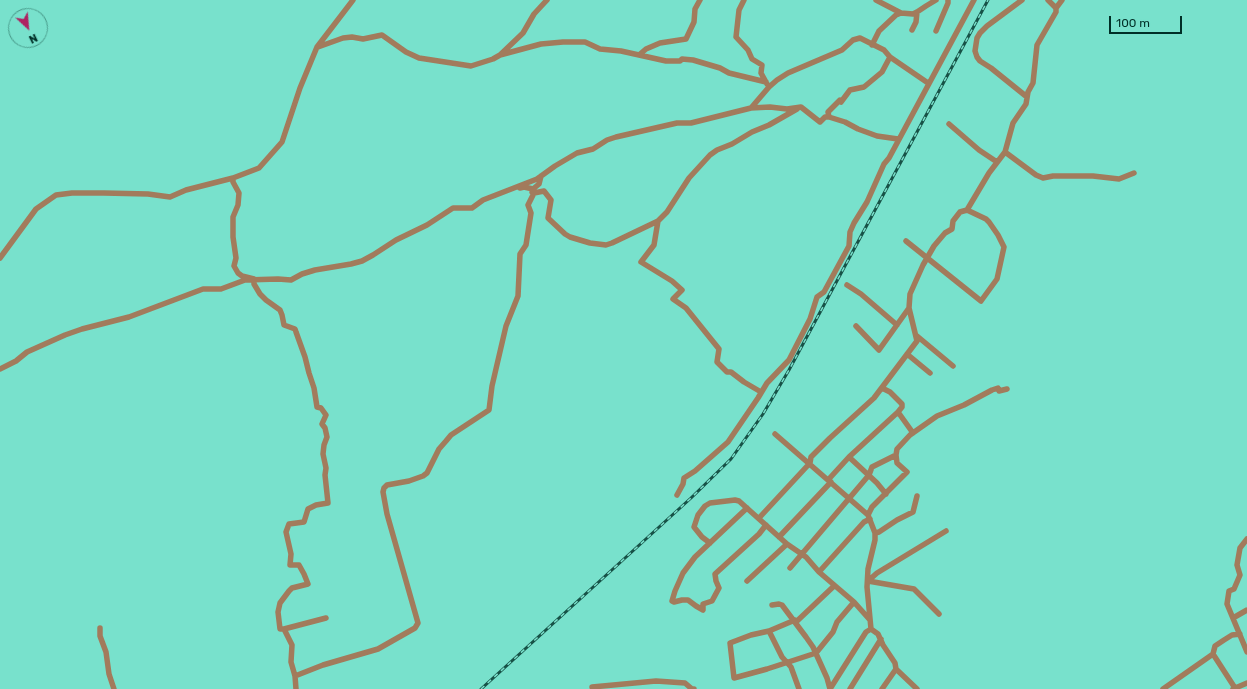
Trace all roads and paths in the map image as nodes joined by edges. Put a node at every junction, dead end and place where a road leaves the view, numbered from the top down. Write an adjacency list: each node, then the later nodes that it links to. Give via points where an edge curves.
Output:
1 (353, 0): 19 (street)
2 (547, 0): 20 (street, via 534,14 523,33)
3 (700, 0): 21 (street, via 686,39 655,45)
4 (744, 0): 24 (street, via 739,10 736,37 748,50 752,59 762,65 761,73)
5 (936, 0): 12 (street)
6 (948, 0): 17 (street)
7 (974, 0): 23 (street)
8 (1022, 0): 25 (street, via 980,33 975,51 980,61)
9 (1048, 0): 13 (street)
10 (1062, 0): 13 (street)
11 (879, 1): 15 (street)
12 (927, 3): 14 (street)
13 (1056, 8): 25 (street, via 1037,45 1033,83)
14 (917, 12): 15 (street); 16 (street)
15 (901, 13): 18 (street, via 879,31)
16 (912, 30)
17 (936, 32)
18 (872, 44): 22 (street, via 884,50); 24 (street, via 860,38 853,40 842,50)
19 (317, 47): 20 (street, via 343,38 363,39 382,35 406,52 426,60 471,66); 35 (street, via 282,142 259,168)
20 (500, 55): 21 (street, via 540,44 585,42 600,48)
21 (639, 55): 24 (street, via 671,62 693,60)
22 (890, 57): 23 (street); 28 (street, via 882,72 864,87 850,90 841,102 840,100 828,112)
23 (928, 83): 30 (street)
24 (767, 85): 27 (street)
25 (1027, 97): 31 (street, via 1026,104 1013,123)
26 (801, 107): 27 (street); 28 (street, via 820,122); 39 (street, via 710,155 689,178 667,212)
27 (751, 108): 34 (street, via 691,123 677,123 616,137 593,149 577,153)
28 (829, 117): 30 (street, via 877,136)
29 (949, 124): 32 (street)
30 (898, 140): 55 (street, via 854,223 849,246 842,261 824,292 817,297 810,319 789,360)
31 (1004, 152): 32 (street); 33 (street, via 1043,178 1119,178)
32 (997, 162): 38 (street)
33 (1134, 173)
34 (541, 176): 36 (street); 37 (street)
35 (233, 178): 42 (street, via 186,190 170,197 104,193 56,195 36,209); 43 (street, via 239,193 233,217 236,258 234,266 242,276)
36 (516, 188): 37 (street, via 524,187); 43 (street, via 482,200 472,208 453,208 362,261 315,270 291,280)
37 (534, 191): 39 (street, via 544,191 551,200 548,218 561,232 590,243 606,245); 103 (street, via 528,205 531,213 526,245 520,254 518,296 506,326 489,410 448,438 423,476 386,485 384,488 387,514 418,623 415,628 378,648)
38 (967, 210): 41 (street, via 960,212 953,221 952,229 941,237); 41 (street, via 990,222 1004,247 997,279 981,301)
39 (658, 221): 55 (street, via 654,245 641,262 682,290 673,299 686,308 719,349 717,362 727,372 731,372)
40 (906, 241): 41 (street)
41 (928, 257): 45 (street, via 910,294)
42 (0, 258)
43 (254, 279): 51 (street, via 221,289 203,289 129,317 82,329 27,352); 93 (street, via 260,294 280,310 284,325 295,329 314,388 316,407 321,408 326,415 322,424 328,437 323,454 328,503 308,509 304,522 289,524 286,532 291,554 290,565 298,565 308,584 292,588 280,603 280,628)
44 (847, 285): 46 (street)
45 (909, 308): 46 (street); 48 (street)
46 (897, 325): 47 (street, via 879,350)
47 (856, 326)
48 (916, 336): 49 (street, via 917,341); 50 (street)
49 (907, 354): 52 (street); 53 (street)
50 (953, 366)
51 (0, 369)
52 (930, 373)
53 (882, 388): 56 (street, via 902,404); 61 (street, via 811,457)
54 (1007, 389): 57 (street, via 999,391 998,388 984,393 964,406 937,416)
55 (761, 392): 65 (street, via 728,442 684,478 684,484)
56 (898, 412): 57 (street); 60 (street)
57 (913, 433): 59 (street, via 897,449)
58 (775, 434): 61 (street)
59 (896, 455): 62 (street, via 872,467); 64 (street, via 897,463 908,472)
60 (849, 457): 62 (street); 63 (street)
61 (810, 463): 63 (street); 70 (street)
62 (869, 476): 64 (street); 67 (street)
63 (830, 481): 67 (street); 74 (street)
64 (886, 494): 69 (street, via 872,507)
65 (677, 495)
66 (917, 496): 73 (street, via 913,512)
67 (850, 499): 69 (street); 78 (street)
68 (747, 508): 70 (street); 76 (street); 76 (street, via 735,500 705,506 698,515 694,528)
69 (869, 517): 73 (street); 80 (street)
70 (759, 518): 71 (street)
71 (766, 524): 74 (street); 76 (street, via 759,534 715,574 719,588 712,601 703,604 703,610 688,600 674,602 672,599 683,573)
72 (946, 531): 82 (street)
73 (875, 533): 82 (street)
74 (779, 537): 77 (street)
75 (1247, 538): 89 (street, via 1240,548 1238,582 1227,598)
76 (710, 543)
77 (787, 544): 78 (street); 81 (street)
78 (801, 554): 79 (street); 80 (street)
79 (790, 568)
80 (819, 572): 83 (street)
81 (747, 581)
82 (868, 581): 87 (street, via 914,589); 90 (street)
83 (834, 586): 84 (street); 91 (street)
84 (854, 602): 90 (street); 99 (street)
85 (772, 605): 91 (street, via 782,605)
86 (1247, 610): 89 (street)
87 (939, 614)
88 (326, 618): 93 (street)
89 (1233, 618): 96 (street)
90 (870, 620): 94 (street)
91 (795, 621): 95 (street); 99 (street)
92 (100, 628): 108 (street)
93 (284, 629): 103 (street, via 292,645)
94 (871, 629): 97 (street, via 878,634); 112 (street, via 866,632)
95 (769, 631): 101 (street, via 782,658); 101 (street, via 730,643 734,678)
96 (1240, 634): 98 (street); 100 (street, via 1232,635 1215,646)
97 (880, 640): 102 (street, via 895,663); 113 (street)
98 (1247, 652)
99 (816, 653): 101 (street); 112 (street, via 828,678)
100 (1213, 654): 107 (street); 116 (street)
101 (788, 662): 111 (street)
102 (896, 669): 106 (street); 114 (street)
103 (295, 676): 109 (street)
104 (1247, 683): 107 (street)
105 (592, 687): 110 (street, via 656,682 685,683)
106 (911, 687): 115 (street)
107 (1234, 688)
108 (114, 689)
109 (296, 689)
110 (694, 689)
111 (798, 689)
112 (830, 689)
113 (850, 689)
114 (882, 689)
115 (917, 689)
116 (1163, 689)

